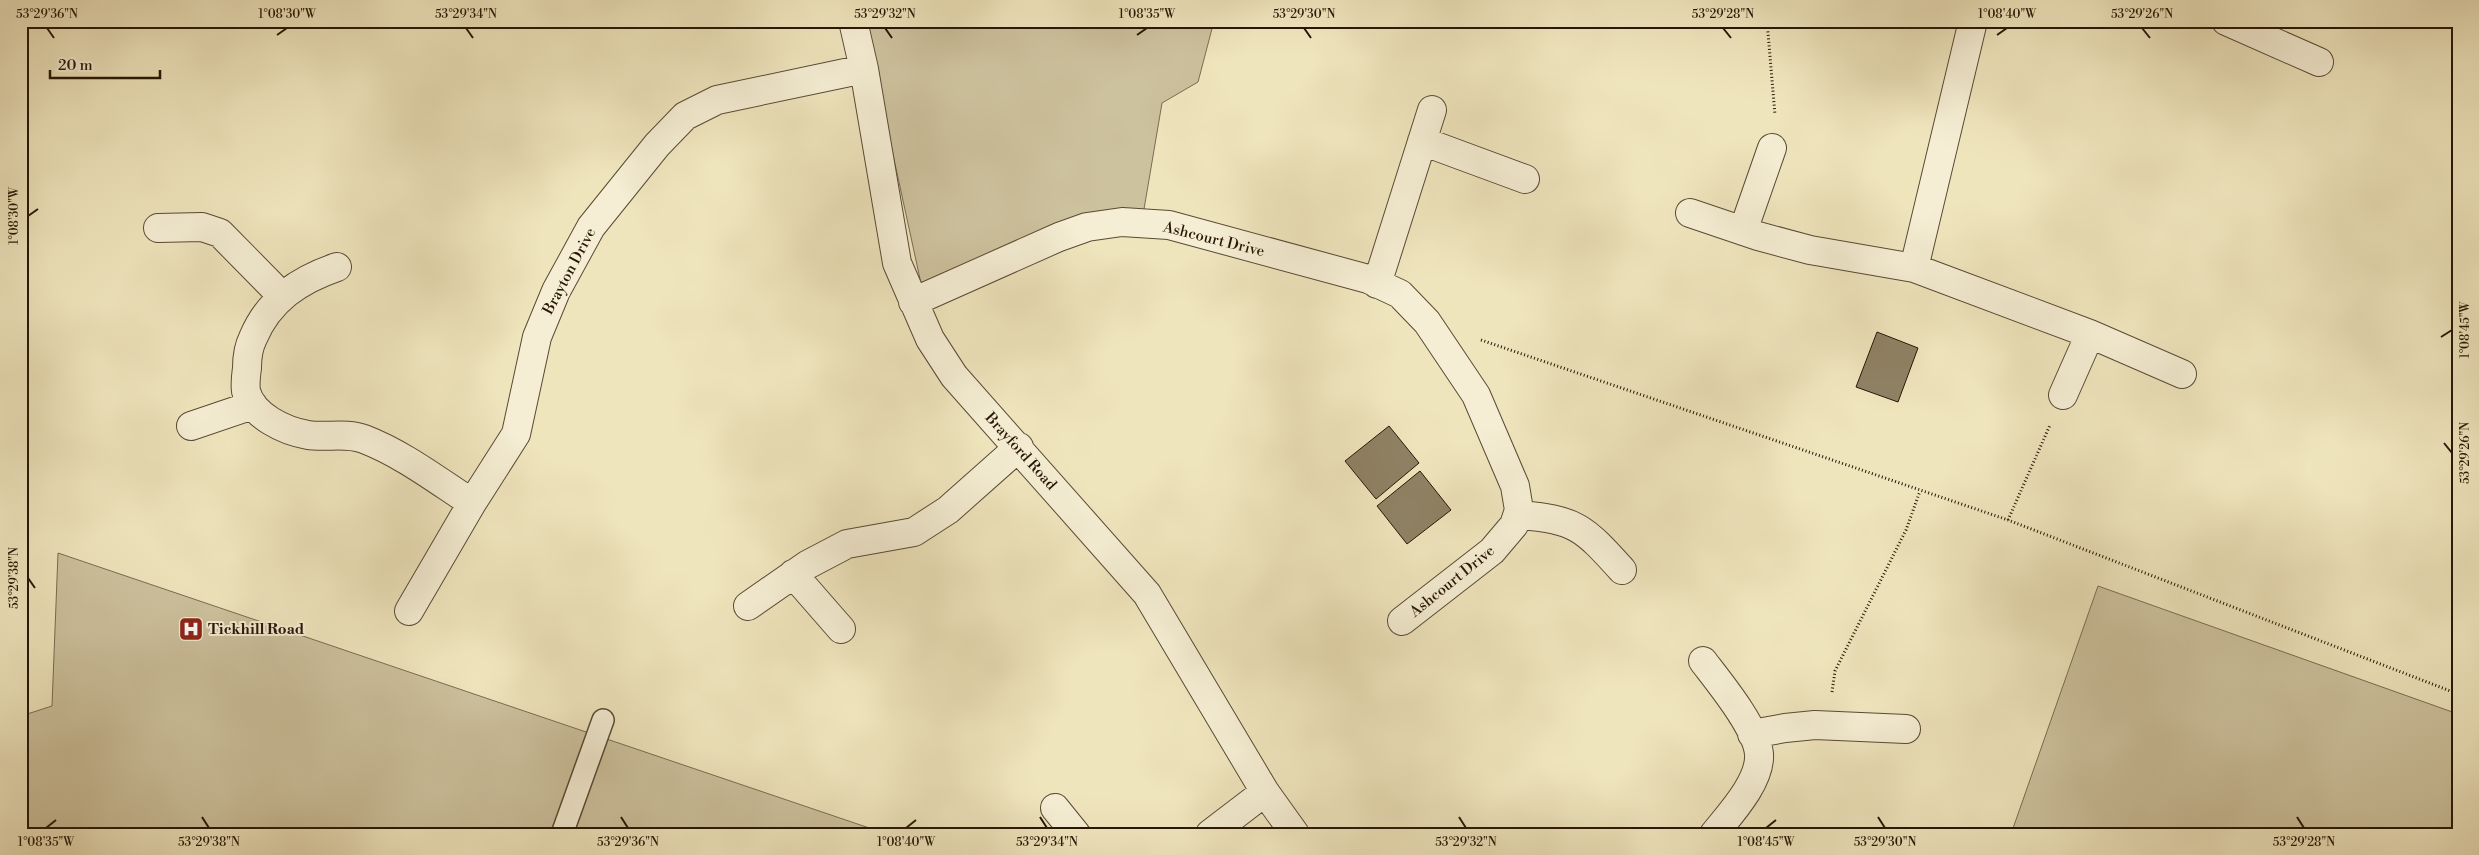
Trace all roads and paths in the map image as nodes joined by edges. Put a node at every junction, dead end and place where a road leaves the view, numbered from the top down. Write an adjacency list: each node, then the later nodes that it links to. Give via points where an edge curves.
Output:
1 (853, 21): 7 (street, Brayford Road)
2 (1767, 21): 10 (path, via 1775,119)
3 (1973, 21): 16 (street)
4 (2226, 21): 5 (street)
5 (2258, 28): 6 (street)
6 (2319, 62)
7 (864, 69): 19 (street, Brayford Road, via 897,263); 28 (street, Brayton Drive, via 717,100 685,116 656,145 591,227 556,290 536,337 516,434)
8 (1432, 110): 9 (street)
9 (1422, 141): 11 (street); 17 (street)
10 (1772, 148): 14 (street)
11 (1525, 179)
12 (1690, 213): 14 (street)
13 (158, 228): 18 (street, via 202,227 220,233)
14 (1744, 231): 16 (street, via 1810,250)
15 (337, 268): 18 (street, via 312,276)
16 (1914, 268): 20 (street)
17 (1377, 284): 19 (street, Ashcourt Drive, via 1169,225 1122,222 1086,227 1059,237); 21 (street, Ashcourt Drive, via 1400,294 1427,322)
18 (282, 296): 24 (street, via 262,320 252,340 246,390)
19 (914, 302): 26 (street, Brayford Road, via 930,339 954,376)
20 (2090, 334): 22 (street); 23 (street)
21 (1438, 339): 27 (path, via 1467,336); 29 (street, Ashcourt Drive, via 1480,403 1515,486)
22 (2182, 374)
23 (2064, 395): 30 (path)
24 (253, 405): 25 (street); 28 (street, via 289,431 357,436 380,446)
25 (191, 426)
26 (1019, 448): 32 (street, via 948,510 914,532 847,544); 43 (street, Brayford Road, via 1147,594)
27 (1920, 490): 30 (path); 40 (path, via 1906,530 1835,671)
28 (472, 503): 34 (street, Brayton Drive)
29 (1518, 515): 31 (street, via 1552,517 1574,525 1590,535); 35 (street, Ashcourt Drive, via 1514,525 1492,551)
30 (2008, 520): 38 (path)
31 (1622, 570)
32 (793, 574): 33 (street); 36 (street)
33 (748, 606)
34 (409, 611)
35 (1402, 621)
36 (841, 629)
37 (1703, 661): 42 (street)
38 (2458, 694)
39 (603, 720): 45 (lane)
40 (1828, 725): 41 (street); 42 (street)
41 (1906, 729)
42 (1752, 734): 49 (street, via 1759,755 1755,773 1745,793)
43 (1265, 792): 47 (street); 48 (street, Brayford Road)
44 (1055, 808): 46 (street)
45 (562, 834)
46 (1076, 834)
47 (1210, 834)
48 (1295, 834)
49 (1714, 834)

